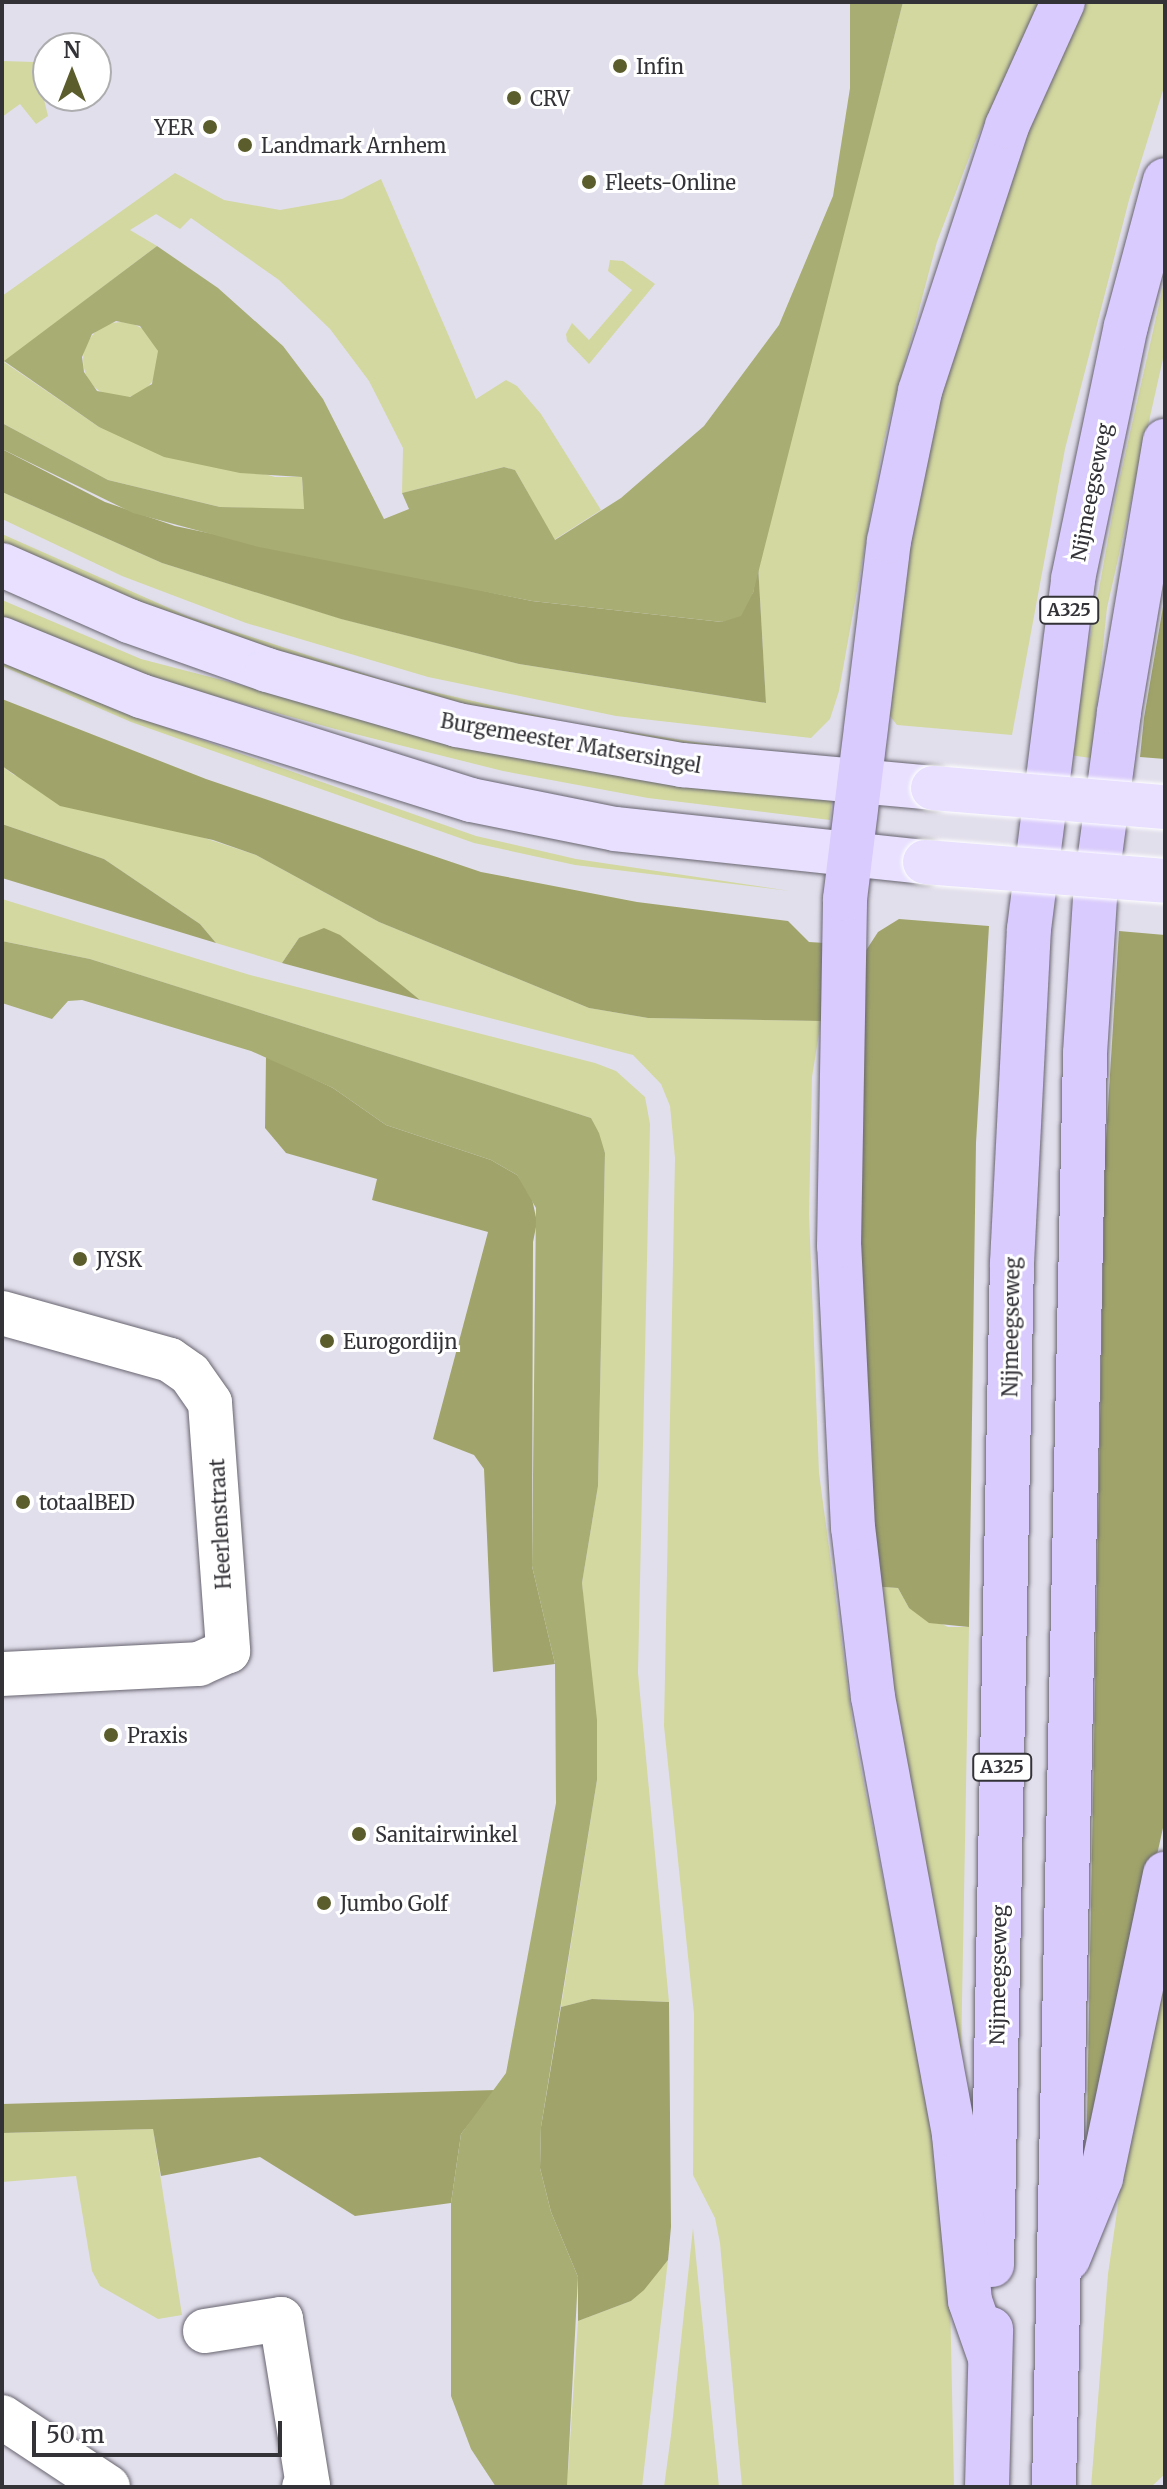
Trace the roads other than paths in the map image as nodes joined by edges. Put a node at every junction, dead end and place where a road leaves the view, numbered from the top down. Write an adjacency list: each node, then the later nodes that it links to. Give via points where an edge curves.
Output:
1 (1063, 2): 6 (highway, A325, via 1002,140 920,391 889,541)
2 (1165, 180): 15 (highway, Nijmeegseweg / A325, via 1126,326 1073,579 1029,929 1012,1263)
3 (1165, 441): 13 (highway, via 1112,759 1096,885 1085,1053)
4 (2, 565): 6 (main road, Burgemeester Matsersingel, via 129,621 267,670 457,725 682,765)
5 (2, 639): 8 (main road, via 141,696 471,800 615,829)
6 (857, 780): 7 (main road, Burgemeester Matsersingel, bridge); 8 (highway, A325)
7 (1165, 807)
8 (848, 856): 9 (main road, bridge); 15 (highway, A325, via 839,1246 853,1528 873,1697 954,2134 970,2301)
9 (1165, 881)
10 (2, 1313): 11 (street, Heerlenstraat, via 170,1360 190,1374 210,1403 228,1651 199,1664)
11 (2, 1674)
12 (1165, 1874): 13 (highway, via 1101,2178)
13 (1058, 2284): 20 (highway)
14 (205, 2331): 18 (street, via 281,2319 308,2486)
15 (990, 2358): 19 (highway, Nijmeegseweg / A325)
16 (2, 2417): 17 (street)
17 (108, 2487)
18 (304, 2487)
19 (987, 2487)
20 (1054, 2487)

